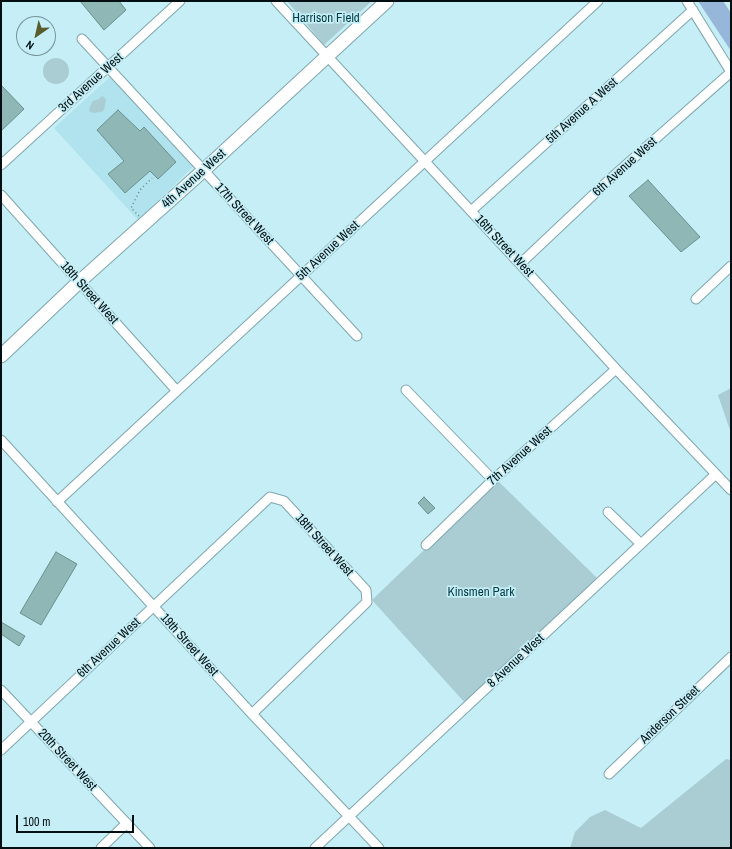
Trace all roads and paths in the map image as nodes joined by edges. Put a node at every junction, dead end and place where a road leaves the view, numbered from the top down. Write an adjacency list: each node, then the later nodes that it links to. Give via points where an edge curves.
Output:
1 (180, 1): 9 (street, 3rd Avenue West)
2 (276, 1): 8 (street, 16th Street West)
3 (387, 1): 8 (street, 4th Avenue West)
4 (598, 1): 11 (street, 5th Avenue West)
5 (687, 1): 6 (street)
6 (693, 10): 10 (street); 16 (street, 5th Avenue A West)
7 (82, 39): 9 (street, 17th Street West)
8 (328, 56): 11 (street, 16th Street West); 13 (street, 4th Avenue West)
9 (108, 67): 12 (street, 3rd Avenue West); 13 (street, 17th Street West)
10 (731, 72): 18 (street, 6th Avenue West, via 610,179)
11 (425, 162): 16 (street, 16th Street West); 20 (street, 5th Avenue West)
12 (1, 165)
13 (204, 170): 17 (street, 4th Avenue West); 20 (street, 17th Street West)
14 (152, 178): 17 (path, via 140,190 131,208)
15 (1, 195): 21 (street, 18th Street West)
16 (471, 211): 18 (street, 16th Street West)
17 (146, 223): 21 (street, 4th Avenue West)
18 (520, 264): 25 (street, 16th Street West)
19 (731, 266): 22 (street)
20 (301, 276): 23 (street, 17th Street West); 27 (street, 5th Avenue West)
21 (79, 282): 24 (street, 4th Avenue West); 27 (street, 18th Street West)
22 (696, 299)
23 (357, 336)
24 (1, 356)
25 (616, 369): 29 (street, 16th Street West); 30 (street, 7th Avenue West)
26 (406, 390): 30 (street)
27 (177, 391): 33 (street, 5th Avenue West)
28 (1, 440): 33 (street, 19th Street West)
29 (716, 474): 31 (street, 16th Street West); 35 (street, 8 Avenue West)
30 (493, 480): 36 (street, 7th Avenue West)
31 (731, 490)
32 (270, 497): 37 (street, 6th Avenue West); 40 (street, 18th Street West, via 284,501 366,590 367,602)
33 (58, 502): 37 (street, 19th Street West)
34 (608, 512): 35 (street)
35 (641, 544): 44 (street, 8 Avenue West)
36 (426, 546)
37 (154, 606): 40 (street, 19th Street West); 41 (street, 6th Avenue West)
38 (731, 657): 43 (street, Anderson Street)
39 (1, 690): 41 (street, 20th Street West)
40 (252, 714): 44 (street, 19th Street West)
41 (31, 721): 42 (street, 6th Avenue West); 45 (street, 20th Street West)
42 (1, 750)
43 (609, 774)
44 (349, 816): 48 (street, 8 Avenue West); 49 (street, 19th Street West)
45 (127, 823): 46 (street); 47 (street, 20th Street West)
46 (101, 848)
47 (150, 848)
48 (315, 848)
49 (379, 848)

